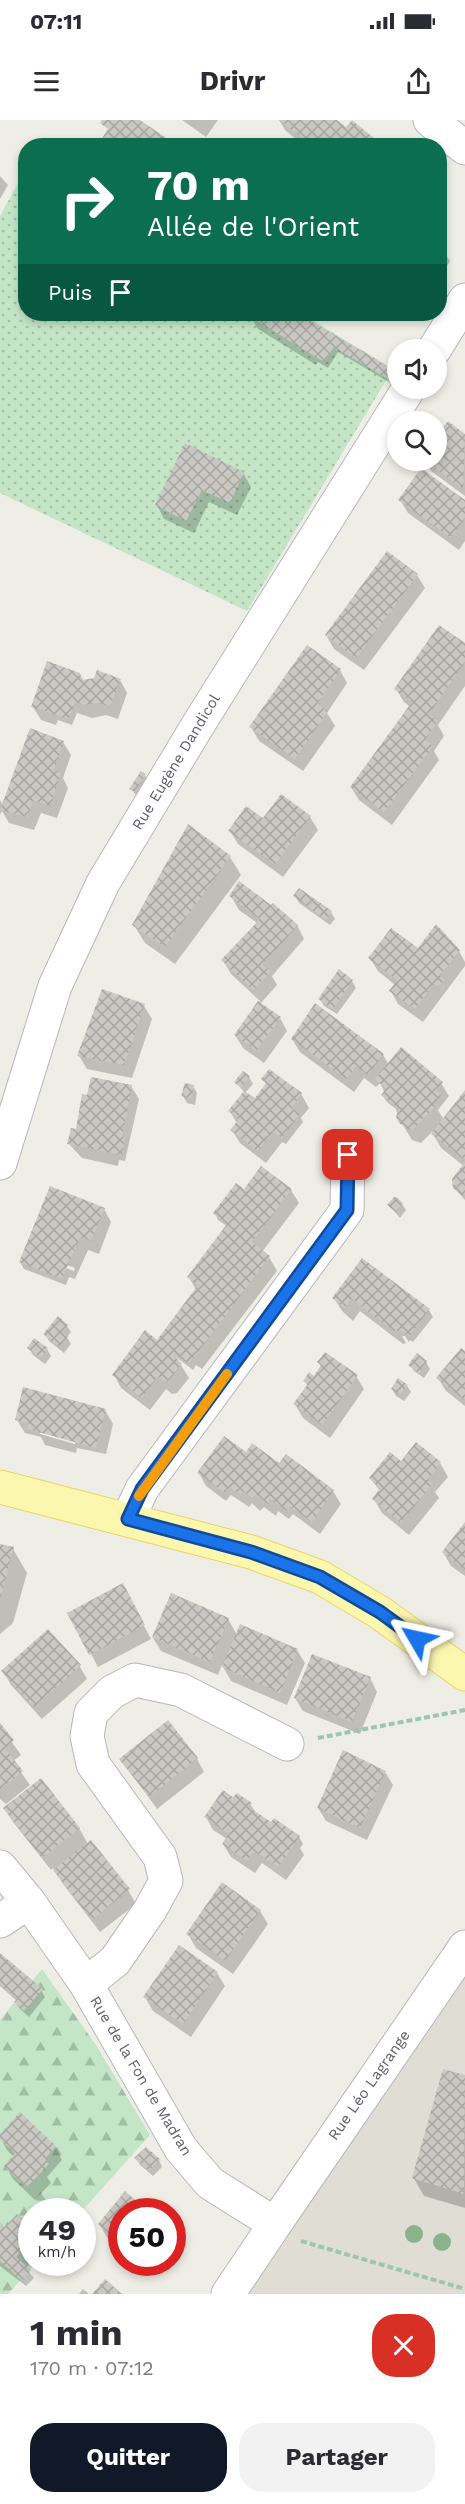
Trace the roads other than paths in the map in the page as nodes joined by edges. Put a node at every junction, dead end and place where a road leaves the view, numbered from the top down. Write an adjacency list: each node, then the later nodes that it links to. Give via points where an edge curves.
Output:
1 (430, 120): 2 (street)
2 (465, 148)
3 (465, 300): 4 (street)
4 (441, 339)
5 (402, 399): 7 (street, Rue Eugène Dandicol, via 103,883 55,986)
6 (348, 1155): 9 (street, via 347,1210 142,1489)
7 (0, 1163)
8 (0, 1487): 9 (main road)
9 (128, 1519): 10 (main road, via 251,1552 320,1577 380,1612)
10 (465, 1674)
11 (288, 1744): 16 (street, via 181,1690 135,1680 111,1692 91,1713 87,1736 93,1764 160,1857 166,1881 115,1961)
12 (0, 1867): 13 (street, Rue de la Fon de Madran)
13 (29, 1902): 14 (street); 16 (street, Rue de la Fon de Madran)
14 (0, 1921)
15 (465, 1947): 17 (street, Rue Léo Lagrange)
16 (86, 1984): 17 (street, Rue de la Fon de Madran, via 181,2149 210,2183)
17 (286, 2232): 18 (street)
18 (228, 2294)

